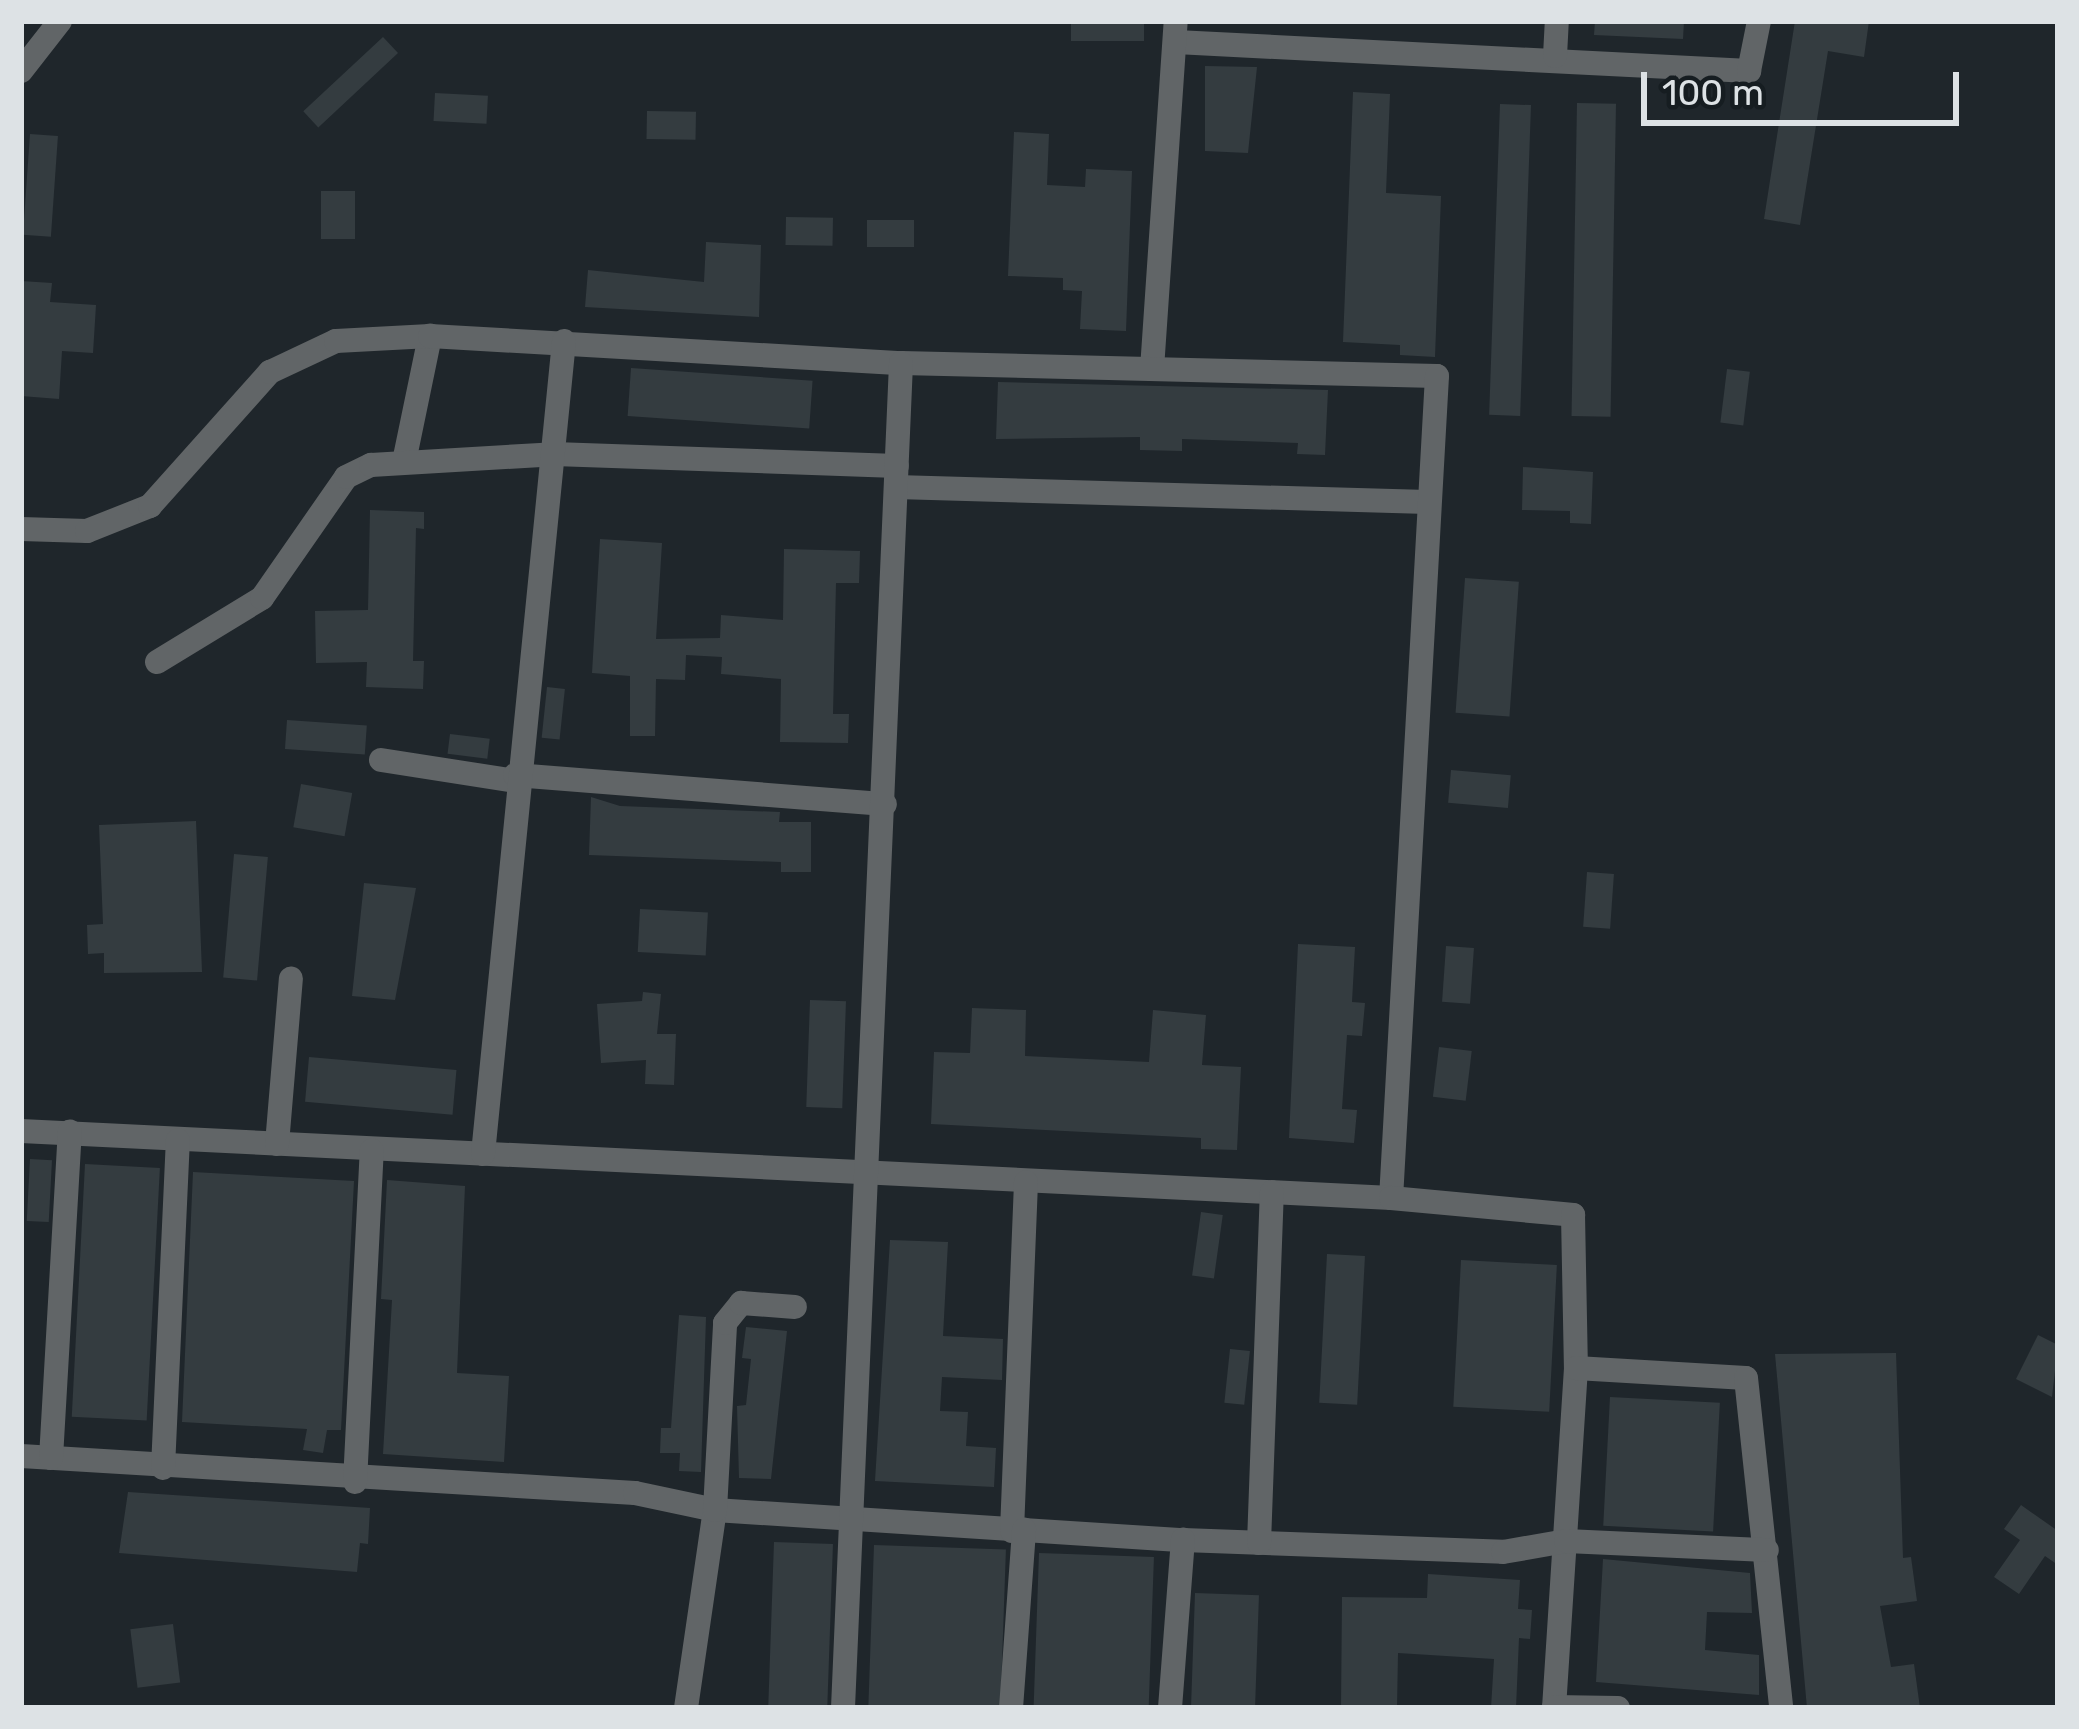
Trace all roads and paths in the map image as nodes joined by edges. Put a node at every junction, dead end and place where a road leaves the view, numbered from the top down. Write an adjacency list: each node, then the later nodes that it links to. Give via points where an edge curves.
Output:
1 (60, 21): 6 (lane)
2 (1557, 21): 5 (lane)
3 (1759, 21): 5 (lane, via 1749,71)
4 (1176, 32): 5 (lane); 10 (lane)
5 (1555, 56)
6 (21, 71)
7 (430, 336): 8 (lane); 12 (lane); 15 (lane, via 336,341 289,357 150,506 87,532)
8 (564, 341): 9 (lane); 11 (lane)
9 (901, 363): 10 (lane); 13 (lane)
10 (1152, 369): 14 (lane, via 1437,376)
11 (554, 454): 12 (lane); 13 (lane); 18 (lane)
12 (405, 457): 16 (lane, via 346,476 262,598)
13 (896, 476): 14 (lane); 19 (lane)
14 (1428, 502): 30 (lane)
15 (21, 529)
16 (158, 662)
17 (381, 760): 18 (lane)
18 (515, 778): 19 (lane); 26 (lane)
19 (885, 804): 27 (lane)
20 (291, 980): 24 (lane)
21 (21, 1131): 22 (lane)
22 (70, 1132): 23 (lane); 34 (lane)
23 (178, 1140): 24 (lane); 35 (lane)
24 (277, 1144): 25 (lane)
25 (372, 1150): 26 (lane); 36 (lane)
26 (483, 1154): 27 (lane)
27 (868, 1174): 28 (lane); 38 (lane)
28 (1026, 1183): 29 (lane); 39 (lane)
29 (1272, 1192): 30 (lane); 42 (lane)
30 (1391, 1198): 32 (lane, via 1573,1215)
31 (795, 1307): 37 (lane, via 741,1304 728,1313)
32 (1576, 1368): 41 (lane); 43 (lane, via 1746,1378)
33 (21, 1456): 34 (lane)
34 (51, 1458): 35 (lane)
35 (163, 1468): 36 (lane)
36 (355, 1482): 37 (lane, via 635,1493)
37 (715, 1510): 38 (lane); 44 (lane)
38 (848, 1518): 39 (lane); 45 (lane)
39 (1018, 1530): 40 (lane); 46 (lane)
40 (1183, 1540): 42 (lane); 47 (lane)
41 (1566, 1540): 42 (lane, via 1503,1552); 43 (lane); 48 (lane, via 1554,1707)
42 (1259, 1543)
43 (1767, 1550): 49 (lane)
44 (686, 1708)
45 (843, 1708)
46 (1011, 1708)
47 (1169, 1708)
48 (1618, 1708)
49 (1781, 1708)

